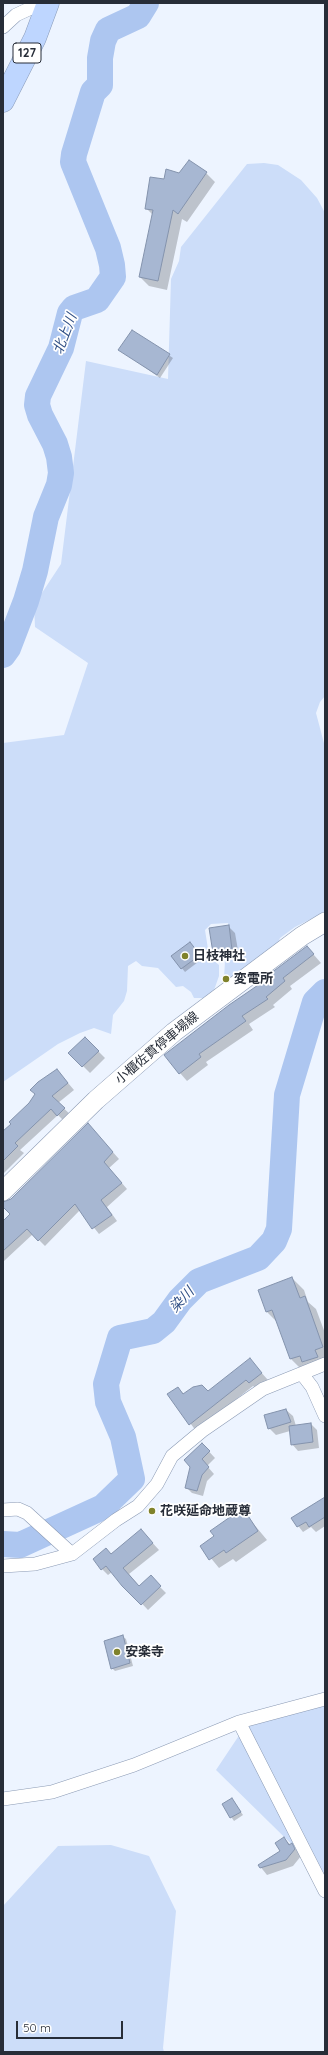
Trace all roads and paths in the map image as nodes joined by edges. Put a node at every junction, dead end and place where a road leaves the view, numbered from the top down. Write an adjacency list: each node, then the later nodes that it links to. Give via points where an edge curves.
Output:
1 (47, 5): 2 (street, via 31,8 16,15); 3 (highway, 127, via 35,38)
2 (3, 27)
3 (3, 101)
4 (325, 922): 5 (main road, 小櫃佐貫停車場線, via 302,936 174,1032 96,1100)
5 (3, 1191)
6 (325, 1364): 7 (street)
7 (302, 1374): 8 (street, via 312,1387); 10 (street, via 263,1390 202,1431 172,1456 157,1484 138,1506)
8 (325, 1416)
9 (3, 1510): 10 (street, via 18,1509 27,1513)
10 (68, 1552): 11 (street, via 35,1564)
11 (3, 1566)
12 (325, 1699): 13 (street)
13 (239, 1722): 14 (street, via 134,1765 52,1792); 15 (street)
14 (3, 1799)
15 (325, 1891)

